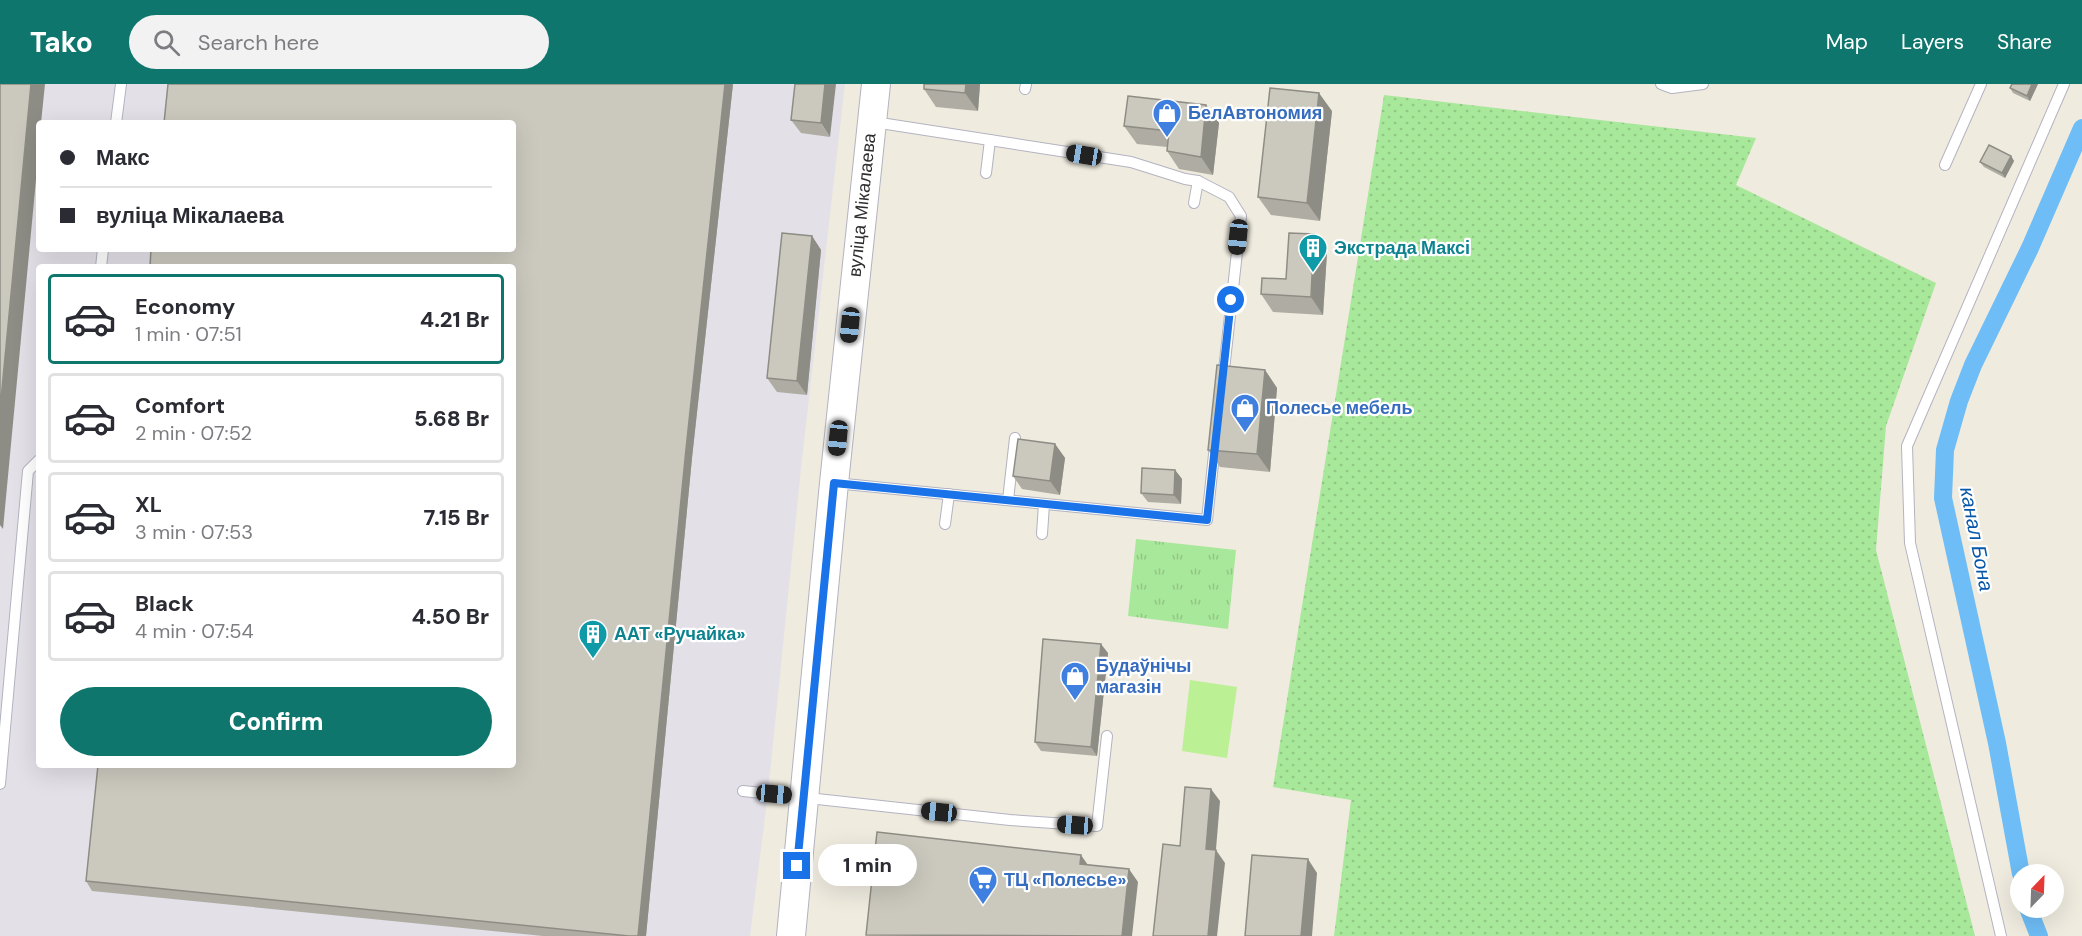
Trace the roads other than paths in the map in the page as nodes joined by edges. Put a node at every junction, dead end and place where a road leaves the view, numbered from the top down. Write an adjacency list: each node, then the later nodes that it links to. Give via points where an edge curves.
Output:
1 (121, 84): 7 (lane)
2 (876, 84): 8 (main road, вуліца Мікалаева)
3 (1661, 84): 4 (lane, via 1672,88)
4 (1704, 84)
5 (1981, 84): 10 (lane)
6 (2064, 84): 29 (lane, via 1907,446 1910,543)
7 (116, 120)
8 (870, 122): 9 (lane); 18 (main road, вуліца Мікалаева)
9 (990, 140): 11 (lane); 12 (lane, via 1131,162)
10 (1945, 165)
11 (986, 173)
12 (1198, 181): 13 (lane); 14 (lane, via 1229,197 1241,216)
13 (1194, 203)
14 (1221, 392)
15 (1015, 438): 20 (lane)
16 (1216, 439): 21 (lane, via 1207,520)
17 (36, 463): 25 (lane, via 28,471)
18 (834, 483): 19 (lane); 27 (main road, вуліца Мікалаева)
19 (949, 494): 20 (lane); 22 (lane)
20 (1008, 500): 21 (lane)
21 (1044, 504): 23 (lane)
22 (945, 524)
23 (1041, 534)
24 (1107, 735): 27 (lane, via 1097,826)
25 (0, 784)
26 (743, 791): 27 (lane)
27 (803, 797): 28 (main road, вуліца Мікалаева)
28 (790, 936)
29 (2001, 936)

